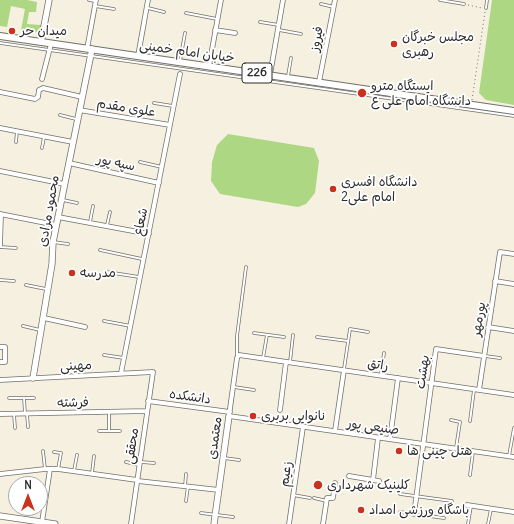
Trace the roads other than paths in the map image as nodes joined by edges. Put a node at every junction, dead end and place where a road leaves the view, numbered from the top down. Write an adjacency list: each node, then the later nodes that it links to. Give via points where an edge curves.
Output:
1 (49, 0): 26 (street)
2 (89, 0): 9 (lane)
3 (148, 0): 13 (street)
4 (221, 0): 18 (street)
5 (283, 0): 20 (street)
6 (335, 0): 12 (street, فیروز)
7 (440, 0): 11 (lane)
8 (487, 0): 14 (lane)
9 (96, 2): 15 (lane); 29 (street)
10 (321, 4): 12 (lane)
11 (464, 4)
12 (334, 7): 40 (street, فیروز)
13 (147, 8): 16 (lane); 32 (street)
14 (486, 8)
15 (114, 9)
16 (164, 12)
17 (186, 13): 18 (lane)
18 (217, 19): 21 (street)
19 (260, 22): 20 (lane)
20 (278, 28): 24 (lane); 37 (street)
21 (216, 30): 23 (street); 35 (street)
22 (185, 33): 34 (lane)
23 (235, 33)
24 (301, 34)
25 (0, 36): 26 (main road, خیابان امام خمینی / 226)
26 (41, 42): 28 (main road, خیابان امام خمینی / 226)
27 (0, 43): 30 (lane)
28 (51, 44): 29 (main road, خیابان امام خمینی / 226); 30 (street)
29 (89, 49): 31 (street, محمود مرادی); 32 (main road, خیابان امام خمینی / 226)
30 (49, 50): 31 (lane); 39 (street)
31 (90, 56): 42 (street, محمود مرادی); 48 (lane)
32 (138, 56): 34 (main road, خیابان امام خمینی / 226)
33 (291, 58): 38 (lane)
34 (180, 62): 35 (main road, خیابان امام خمینی / 226)
35 (209, 66): 37 (main road, خیابان امام خمینی / 226)
36 (180, 74): 44 (street, شعاع)
37 (270, 75): 38 (main road, خیابان امام خمینی / 226)
38 (288, 78): 40 (main road, خیابان امام خمینی / 226)
39 (42, 79)
40 (319, 82): 46 (main road, خیابان امام خمینی / 226)
41 (0, 92): 42 (street, via 34,99 43,88)
42 (82, 97): 45 (street, محمود مرادی)
43 (154, 103): 44 (lane)
44 (174, 106): 50 (street, شعاع)
45 (79, 110): 49 (street, محمود مرادی); 50 (street, علوی مقدم)
46 (514, 111)
47 (60, 115): 49 (lane)
48 (514, 116)
49 (78, 119): 55 (street, محمود مرادی)
50 (170, 124): 59 (street, شعاع)
51 (0, 128): 52 (street)
52 (17, 131): 53 (street); 54 (lane)
53 (44, 136): 55 (street); 56 (lane)
54 (16, 142)
55 (73, 142): 58 (street, محمود مرادی)
56 (42, 148)
57 (140, 162): 59 (lane)
58 (69, 163): 61 (street, سپه پور); 62 (street, محمود مرادی)
59 (162, 167): 61 (street, شعاع)
60 (0, 171): 62 (street)
61 (159, 183): 72 (street, شعاع)
62 (64, 184): 63 (street, محمود مرادی)
63 (61, 200): 64 (lane); 68 (street, محمود مرادی)
64 (77, 203)
65 (93, 206): 69 (lane)
66 (110, 212): 71 (lane)
67 (0, 214): 70 (street); 75 (street)
68 (58, 217): 69 (street); 70 (street, محمود مرادی)
69 (90, 223): 71 (street)
70 (56, 225): 73 (street, محمود مرادی)
71 (107, 226): 72 (street)
72 (149, 234): 79 (street, شعاع)
73 (53, 242): 74 (lane); 88 (street, محمود مرادی)
74 (68, 244)
75 (0, 247): 76 (lane)
76 (16, 248)
77 (100, 250): 79 (lane)
78 (514, 254): 85 (street, پورمهر, via 500,252)
79 (144, 259): 82 (street, شعاع)
80 (246, 267): 107 (lane, via 237,336)
81 (107, 272): 82 (lane)
82 (140, 278): 92 (street, شعاع)
83 (0, 280): 84 (lane)
84 (14, 281)
85 (495, 281): 86 (street); 94 (street, پورمهر)
86 (514, 284)
87 (26, 286): 88 (lane)
88 (48, 289): 89 (street, محمود مرادی)
89 (44, 318): 93 (street); 95 (street, محمود مرادی)
90 (104, 321): 92 (lane)
91 (23, 326): 95 (lane)
92 (131, 326): 109 (street, شعاع)
93 (85, 327)
94 (488, 327): 96 (street); 108 (street, پورمهر)
95 (42, 330): 118 (street, محمود مرادی)
96 (514, 331)
97 (368, 332): 103 (lane, via 350,329)
98 (254, 333): 99 (lane)
99 (267, 335): 101 (lane); 110 (lane)
100 (293, 335): 113 (lane)
101 (284, 337)
102 (317, 337): 103 (lane)
103 (348, 341): 114 (lane)
104 (0, 347): 112 (street, via 5,347 5,362)
105 (384, 353): 117 (lane)
106 (104, 355): 109 (lane)
107 (238, 356): 110 (street, راتق); 122 (street, معتمدی)
108 (484, 356): 111 (lane); 121 (street, بهشت, via 436,349); 123 (street, پورمهر)
109 (124, 358): 116 (street, شعاع)
110 (263, 358): 113 (street, راتق)
111 (500, 358)
112 (0, 362)
113 (288, 362): 114 (street, راتق); 130 (street)
114 (344, 370): 117 (street, راتق); 146 (street)
115 (152, 372): 116 (street, مهینی); 129 (street, محققی)
116 (121, 373): 118 (street, مهینی)
117 (381, 376): 119 (street, راتق)
118 (32, 378): 120 (street, مهینی)
119 (398, 378): 121 (street, راتق); 148 (street)
120 (0, 380)
121 (432, 383): 123 (street, راتق); 149 (street, بهشت)
122 (233, 387): 124 (lane); 136 (street, معتمدی)
123 (477, 389): 125 (street, راتق); 138 (lane)
124 (254, 390)
125 (514, 395)
126 (9, 398): 127 (lane)
127 (24, 398): 128 (lane); 135 (lane)
128 (34, 398)
129 (148, 401): 131 (street, محققی); 136 (street, دانشکده)
130 (280, 410)
131 (147, 411): 132 (street, فرشته); 162 (street, محققی)
132 (109, 412): 135 (street, فرشته); 144 (lane)
133 (0, 414): 134 (street, فرشته)
134 (14, 414): 135 (street, فرشته); 141 (lane)
135 (26, 414): 139 (lane)
136 (230, 414): 140 (street, صنیعی پور); 158 (street, معتمدی)
137 (451, 420): 150 (lane, via 460,422)
138 (470, 420)
139 (28, 427)
140 (303, 427): 146 (street, صنیعی پور); 179 (street, زعیم)
141 (15, 428)
142 (514, 428): 156 (lane)
143 (99, 431): 144 (lane)
144 (110, 431): 145 (lane)
145 (120, 431)
146 (335, 431): 147 (street, صنیعی پور)
147 (378, 438): 148 (street, صنیعی پور); 173 (street)
148 (390, 439): 149 (street, صنیعی پور)
149 (423, 444): 150 (street, صنیعی پور); 180 (street, بهشت)
150 (456, 449): 152 (street, صنیعی پور)
151 (43, 451): 163 (lane)
152 (473, 451): 156 (street, صنیعی پور); 170 (lane)
153 (54, 452): 165 (lane, via 61,453)
154 (77, 455): 166 (lane)
155 (94, 456): 167 (lane)
156 (509, 456): 157 (street, صنیعی پور)
157 (514, 457)
158 (224, 458): 159 (lane); 177 (street, معتمدی)
159 (239, 460)
160 (126, 462): 162 (lane)
161 (154, 463): 162 (lane)
162 (139, 464): 172 (street, محققی)
163 (44, 469): 164 (street); 168 (street)
164 (50, 469): 165 (street); 196 (street)
165 (58, 469): 166 (street)
166 (74, 471): 167 (street)
167 (92, 473): 172 (street)
168 (0, 474)
169 (186, 474): 176 (lane)
170 (470, 475)
171 (349, 476): 173 (street)
172 (137, 480): 176 (street); 198 (street, محققی)
173 (373, 480): 174 (street)
174 (379, 481)
175 (335, 483): 184 (street, via 333,498 327,498)
176 (186, 486): 177 (street); 183 (lane)
177 (219, 490): 192 (street, معتمدی)
178 (400, 494): 180 (lane)
179 (293, 495): 181 (lane); 200 (street, زعیم)
180 (416, 496): 185 (lane); 191 (street, بهشت)
181 (310, 498)
182 (314, 498): 184 (lane)
183 (186, 501)
184 (327, 501): 201 (street)
185 (452, 501)
186 (469, 505): 187 (street); 202 (lane)
187 (491, 509): 189 (street); 203 (lane)
188 (400, 512): 191 (lane)
189 (514, 512)
190 (201, 513): 192 (lane)
191 (414, 514): 195 (lane)
192 (216, 515): 194 (lane); 199 (street, معتمدی)
193 (0, 516): 196 (street)
194 (233, 517)
195 (444, 518)
196 (42, 522): 197 (street)
197 (56, 524)
198 (130, 524)
199 (214, 524)
200 (289, 524)
201 (323, 524)
202 (468, 524)
203 (488, 524)

